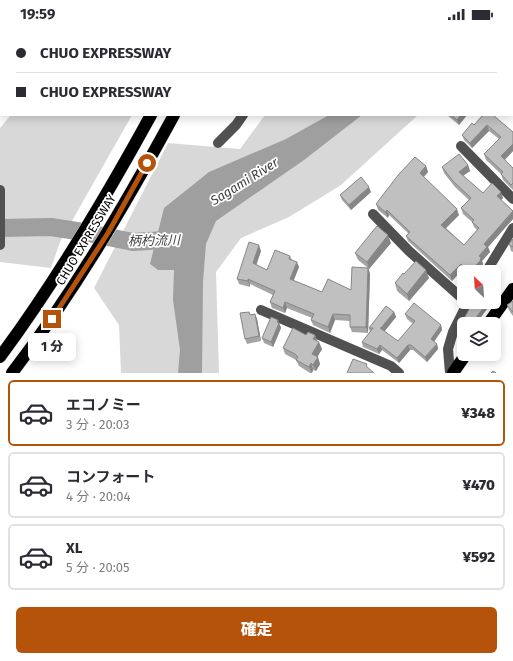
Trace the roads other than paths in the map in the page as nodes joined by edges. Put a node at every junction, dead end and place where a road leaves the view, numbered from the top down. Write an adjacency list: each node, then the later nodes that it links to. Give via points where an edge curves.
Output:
1 (150, 116): 17 (highway, CHUO EXPRESSWAY, via 58,275)
2 (173, 116): 19 (highway, CHUO EXPRESSWAY, via 108,233 77,282)
3 (243, 116): 4 (street)
4 (218, 143)
5 (461, 146): 7 (street)
6 (0, 190): 10 (street)
7 (513, 199)
8 (373, 214): 13 (street)
9 (513, 228): 11 (street)
10 (0, 246)
11 (490, 265)
12 (513, 289): 16 (highway)
13 (457, 294)
14 (463, 309): 21 (street, via 448,349)
15 (260, 310): 20 (street, via 391,366)
16 (493, 317)
17 (0, 357)
18 (460, 361): 21 (highway)
19 (12, 373)
20 (399, 373)
21 (451, 373)

